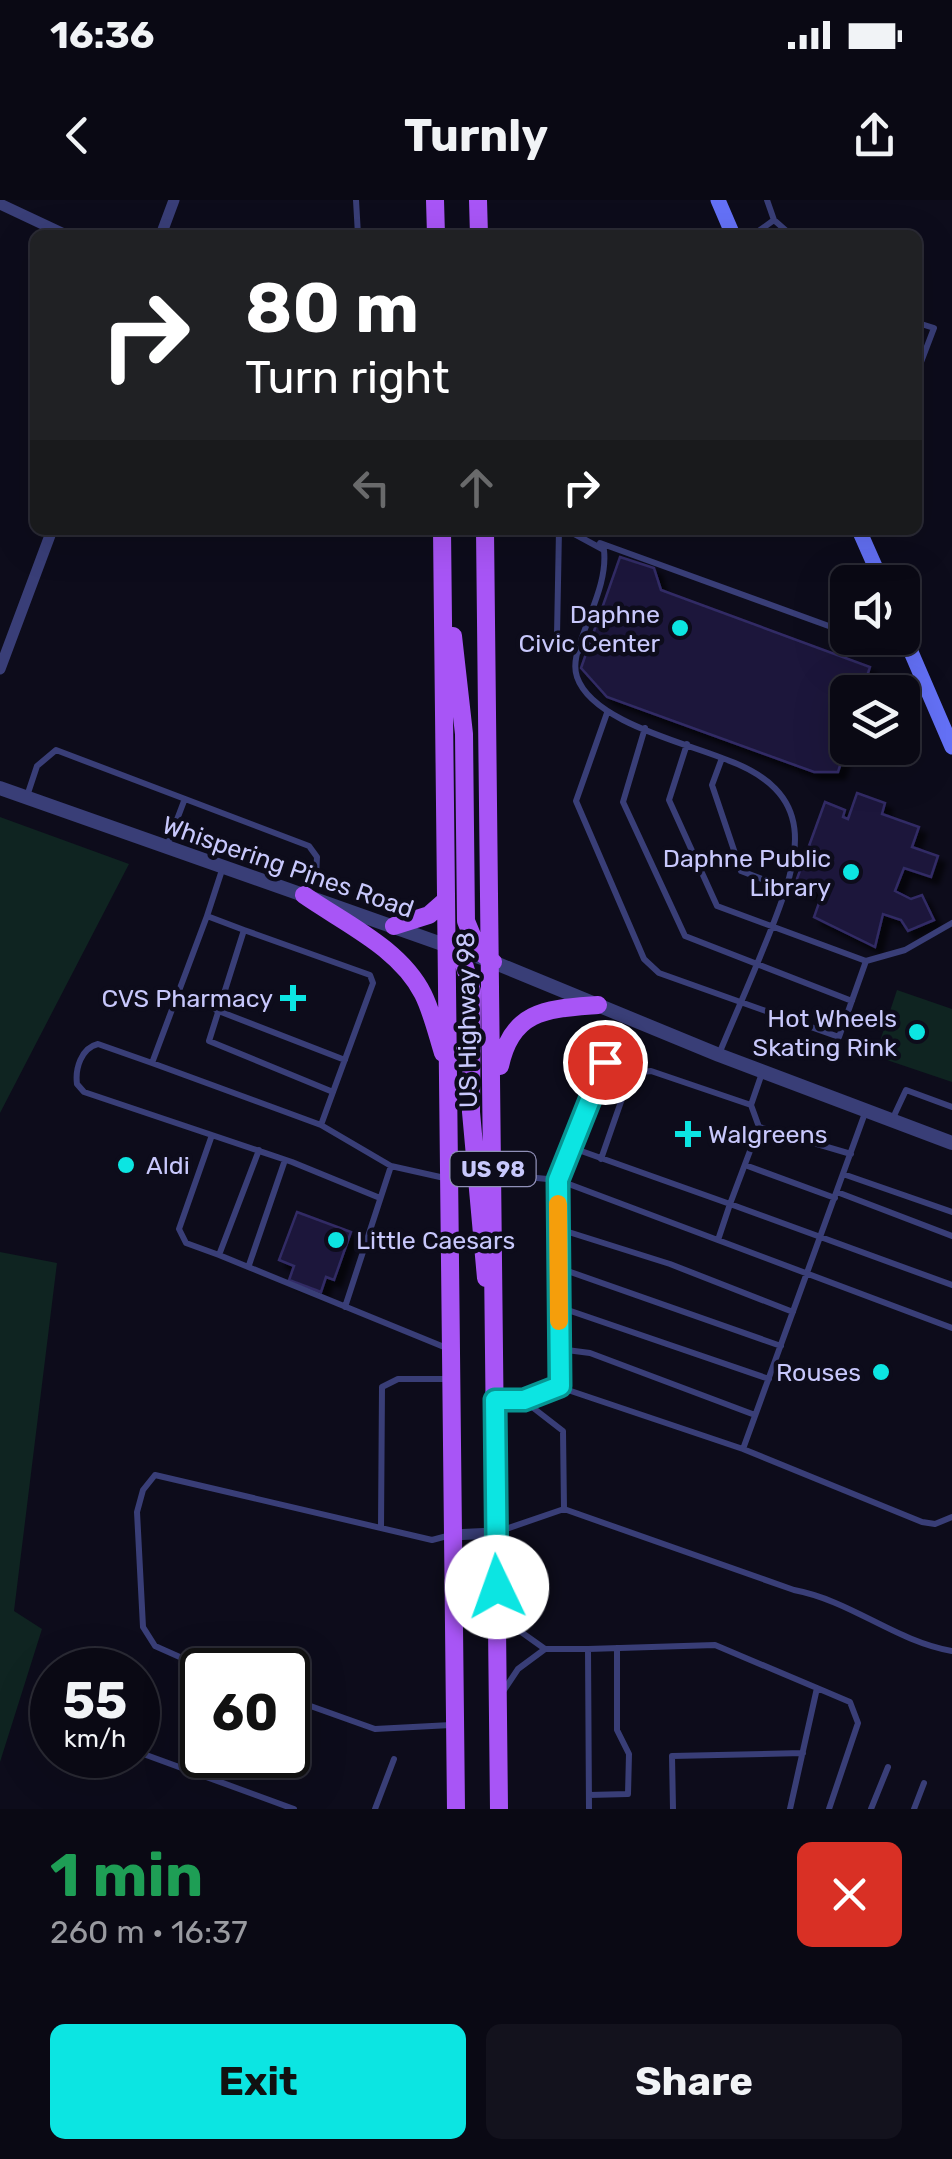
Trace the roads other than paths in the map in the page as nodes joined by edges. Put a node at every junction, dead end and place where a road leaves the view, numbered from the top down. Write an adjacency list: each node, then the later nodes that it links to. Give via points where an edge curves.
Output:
1 (174, 200): 10 (street)
2 (356, 200): 11 (lane)
3 (435, 200): 12 (main road)
4 (478, 200): 13 (main road)
5 (718, 200): 14 (main road)
6 (766, 200): 8 (lane)
7 (0, 204): 9 (street)
8 (774, 220): 15 (lane); 16 (lane)
9 (55, 230)
10 (163, 230)
11 (358, 230)
12 (436, 230)
13 (479, 230)
14 (731, 230)
15 (761, 230)
16 (785, 230)
17 (922, 324): 18 (lane, via 934,328)
18 (922, 359)
19 (50, 535): 31 (street)
20 (442, 535): 27 (main road, US Highway 98 / US 98)
21 (484, 535): 53 (main road, US Highway 98 / US 98)
22 (559, 535): 29 (lane, via 557,635)
23 (580, 535): 25 (lane)
24 (861, 535): 26 (main road)
25 (592, 540): 28 (lane); 29 (lane, via 604,550 606,567)
26 (874, 565)
27 (442, 571): 45 (main road, US Highway 98 / US 98); 53 (main road, via 464,734 466,921 478,950)
28 (830, 626)
29 (578, 652): 32 (lane, via 576,674 584,692)
30 (914, 655): 33 (main road)
31 (0, 669)
32 (607, 712): 34 (lane); 56 (lane, via 576,801 644,959 660,973)
33 (948, 724): 36 (main road)
34 (645, 728): 35 (lane); 54 (lane, via 624,802 685,936)
35 (687, 744): 37 (lane); 49 (lane, via 669,800 717,906)
36 (952, 746)
37 (722, 758): 44 (lane, via 712,785 741,871 783,887); 44 (lane, via 761,774 796,824 798,854)
38 (0, 788): 39 (street, Whispering Pines Road)
39 (27, 798): 40 (lane, via 38,766 56,750); 41 (street, Whispering Pines Road)
40 (184, 801): 41 (lane); 43 (lane, via 308,846 317,857 316,878)
41 (166, 849): 42 (street, Whispering Pines Road)
42 (222, 870): 43 (street, Whispering Pines Road); 46 (lane)
43 (304, 895): 48 (street, Whispering Pines Road); 62 (main road, via 380,945 411,976)
44 (785, 896): 49 (lane)
45 (446, 900): 48 (main road, via 429,915); 51 (main road, US Highway 98 / US 98)
46 (207, 916): 50 (lane); 61 (lane)
47 (952, 923): 52 (lane, via 905,950)
48 (394, 926): 51 (street, Whispering Pines Road)
49 (772, 926): 52 (lane); 54 (lane)
50 (244, 930): 58 (lane); 60 (lane, via 370,975)
51 (448, 945): 53 (street, Whispering Pines Road); 62 (main road, US Highway 98 / US 98); 102 (main road, via 464,964 472,991 480,1248)
52 (866, 961): 55 (lane)
53 (492, 962): 57 (street, Whispering Pines Road); 66 (main road, US Highway 98 / US 98)
54 (757, 964): 55 (lane); 56 (lane)
55 (852, 1001): 56 (lane, via 840,1037)
56 (741, 1002): 59 (lane)
57 (598, 1005): 59 (street, Whispering Pines Road); 66 (main road, via 538,1013 513,1030)
58 (216, 1010): 60 (lane); 65 (lane, via 208,1034 213,1045)
59 (718, 1055): 63 (street, Whispering Pines Road)
60 (345, 1060): 65 (lane)
61 (152, 1064): 71 (lane); 73 (lane, via 90,1046 77,1084 84,1092)
62 (449, 1071): 84 (main road, US Highway 98 / US 98)
63 (762, 1072): 67 (lane); 69 (street, Whispering Pines Road)
64 (631, 1073): 67 (lane, via 651,1071); 75 (lane, via 602,1064); 78 (lane)
65 (333, 1092): 71 (lane)
66 (493, 1096): 82 (main road, US Highway 98 / US 98)
67 (751, 1104): 72 (lane)
68 (952, 1108): 70 (lane, via 906,1090)
69 (866, 1110): 70 (street, Whispering Pines Road); 77 (lane)
70 (892, 1120): 74 (street, Whispering Pines Road)
71 (322, 1126): 81 (lane)
72 (759, 1127): 77 (lane); 80 (lane)
73 (212, 1134): 76 (lane); 94 (lane, via 180,1230 186,1243)
74 (952, 1142)
75 (570, 1147): 78 (lane); 85 (lane)
76 (259, 1150): 79 (lane); 94 (lane)
77 (850, 1154): 83 (lane)
78 (600, 1159): 88 (lane)
79 (286, 1160): 87 (lane); 95 (lane)
80 (745, 1165): 86 (lane); 88 (lane)
81 (391, 1166): 84 (lane); 87 (lane)
82 (493, 1174): 85 (lane); 102 (main road, US Highway 98 / US 98)
83 (843, 1174): 86 (lane); 89 (lane)
84 (450, 1180): 106 (main road, US Highway 98 / US 98)
85 (558, 1180): 90 (lane); 93 (lane)
86 (836, 1195): 91 (lane); 92 (lane)
87 (380, 1198): 99 (lane)
88 (730, 1204): 92 (lane); 93 (lane)
89 (952, 1212)
90 (559, 1228): 96 (lane); 101 (lane)
91 (952, 1236)
92 (820, 1238): 97 (lane); 98 (lane)
93 (718, 1240): 97 (lane)
94 (220, 1255): 95 (lane)
95 (249, 1264): 99 (lane)
96 (559, 1268): 100 (lane); 104 (lane)
97 (808, 1274): 101 (lane); 103 (lane)
98 (952, 1285)
99 (345, 1307): 106 (lane)
100 (559, 1307): 105 (lane); 108 (lane)
101 (793, 1312): 104 (lane)
102 (494, 1317): 110 (main road, US Highway 98 / US 98)
103 (952, 1328)
104 (781, 1346): 108 (lane)
105 (559, 1349): 109 (lane); 112 (lane, via 590,1353)
106 (451, 1350): 107 (main road, US Highway 98 / US 98)
107 (451, 1379): 116 (lane, via 398,1379 382,1387); 118 (main road, US Highway 98 / US 98)
108 (769, 1379): 112 (lane)
109 (560, 1386): 111 (lane); 113 (lane)
110 (495, 1400): 111 (lane); 117 (main road, US Highway 98 / US 98)
111 (524, 1400): 114 (lane, via 563,1431)
112 (755, 1415): 113 (lane)
113 (742, 1449): 115 (lane, via 922,1522)
114 (564, 1510): 117 (lane); 123 (lane, via 794,1590 829,1596 918,1646)
115 (952, 1516)
116 (381, 1528): 118 (lane, via 432,1540); 124 (lane, via 155,1475 137,1512 143,1627 155,1646)
117 (494, 1532): 118 (street); 119 (main road, US Highway 98 / US 98)
118 (452, 1534): 128 (main road, US Highway 98 / US 98)
119 (498, 1614): 122 (lane); 126 (main road, US Highway 98 / US 98)
120 (588, 1648): 121 (lane); 122 (lane); 134 (lane)
121 (617, 1648): 125 (lane, via 715,1646); 134 (lane, via 617,1730 629,1754 628,1794)
122 (545, 1649): 126 (lane, via 518,1668)
123 (952, 1652)
124 (180, 1657)
125 (817, 1688): 129 (lane); 142 (lane, via 850,1702 858,1723)
126 (497, 1702): 138 (main road, US Highway 98 / US 98)
127 (310, 1706): 128 (lane, via 375,1729)
128 (455, 1725): 137 (main road, US Highway 98 / US 98)
129 (803, 1753): 140 (lane, via 672,1756); 141 (lane)
130 (160, 1760): 135 (lane)
131 (394, 1760): 136 (lane)
132 (888, 1767): 143 (lane)
133 (924, 1783): 144 (lane)
134 (589, 1795): 139 (lane)
135 (294, 1809)
136 (375, 1809)
137 (456, 1809)
138 (499, 1809)
139 (589, 1809)
140 (673, 1809)
141 (790, 1809)
142 (829, 1809)
143 (871, 1809)
144 (914, 1809)

